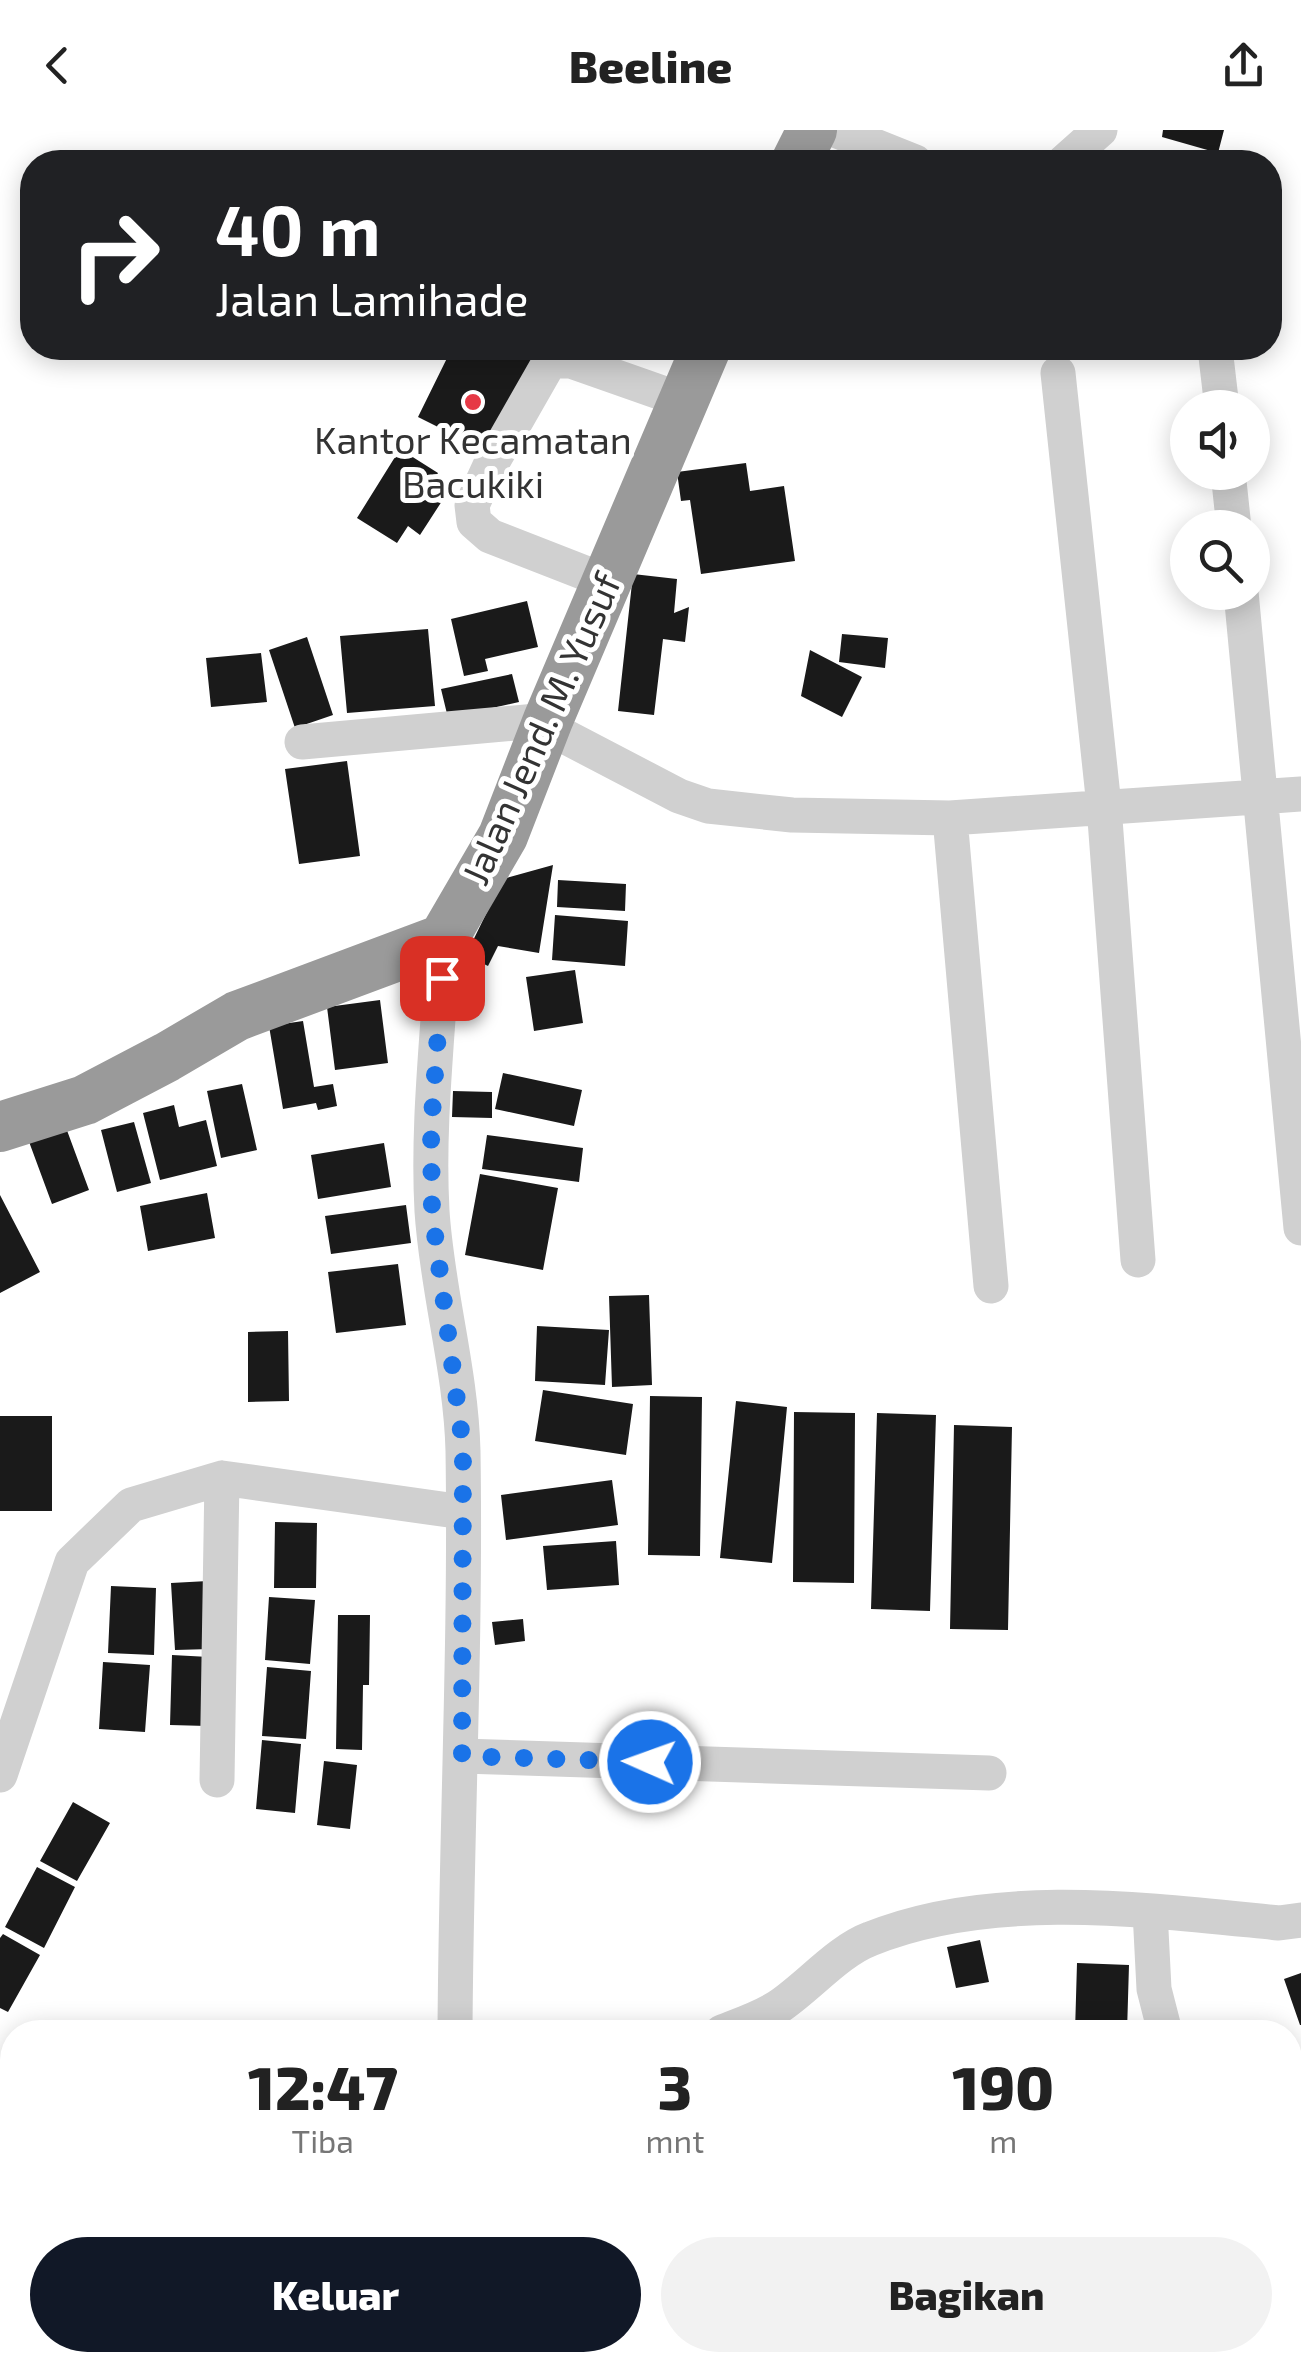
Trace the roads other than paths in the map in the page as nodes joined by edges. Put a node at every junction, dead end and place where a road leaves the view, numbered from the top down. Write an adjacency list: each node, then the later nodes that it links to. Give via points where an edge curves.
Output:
1 (835, 130): 3 (street)
2 (1100, 130): 4 (street)
3 (884, 150)
4 (1078, 150)
5 (700, 360): 9 (highway, Jalan Jend. M. Yusuf)
6 (1216, 360): 8 (street)
7 (1058, 373): 16 (street)
8 (1220, 390)
9 (682, 400): 10 (highway, Jalan Jend. M. Yusuf); 10 (street, via 571,361 550,361 472,505 474,522 490,536)
10 (608, 582): 12 (highway, Jalan Jend. M. Yusuf)
11 (1243, 610): 15 (street)
12 (546, 723): 13 (street); 17 (street, via 708,806 792,816); 18 (highway, Jalan Jend. M. Yusuf, via 503,836)
13 (302, 742)
14 (1301, 794): 15 (street)
15 (1262, 798): 16 (street); 20 (street)
16 (1104, 806): 17 (street); 21 (street)
17 (950, 818): 22 (street)
18 (443, 939): 19 (highway, via 237,1016 85,1100); 24 (street, via 432,1212 463,1446)
19 (0, 1127)
20 (1301, 1228)
21 (1138, 1260)
22 (991, 1286)
23 (222, 1478): 24 (street); 27 (street, via 131,1505 72,1562); 28 (street)
24 (462, 1512): 25 (street)
25 (462, 1756): 26 (street); 31 (street)
26 (989, 1773)
27 (0, 1775)
28 (217, 1780)
29 (1150, 1911): 30 (street); 32 (street, via 1058,1908 918,1924 866,1940 776,2008); 33 (street)
30 (1301, 1920)
31 (455, 2020)
32 (749, 2020)
33 (1162, 2020)

